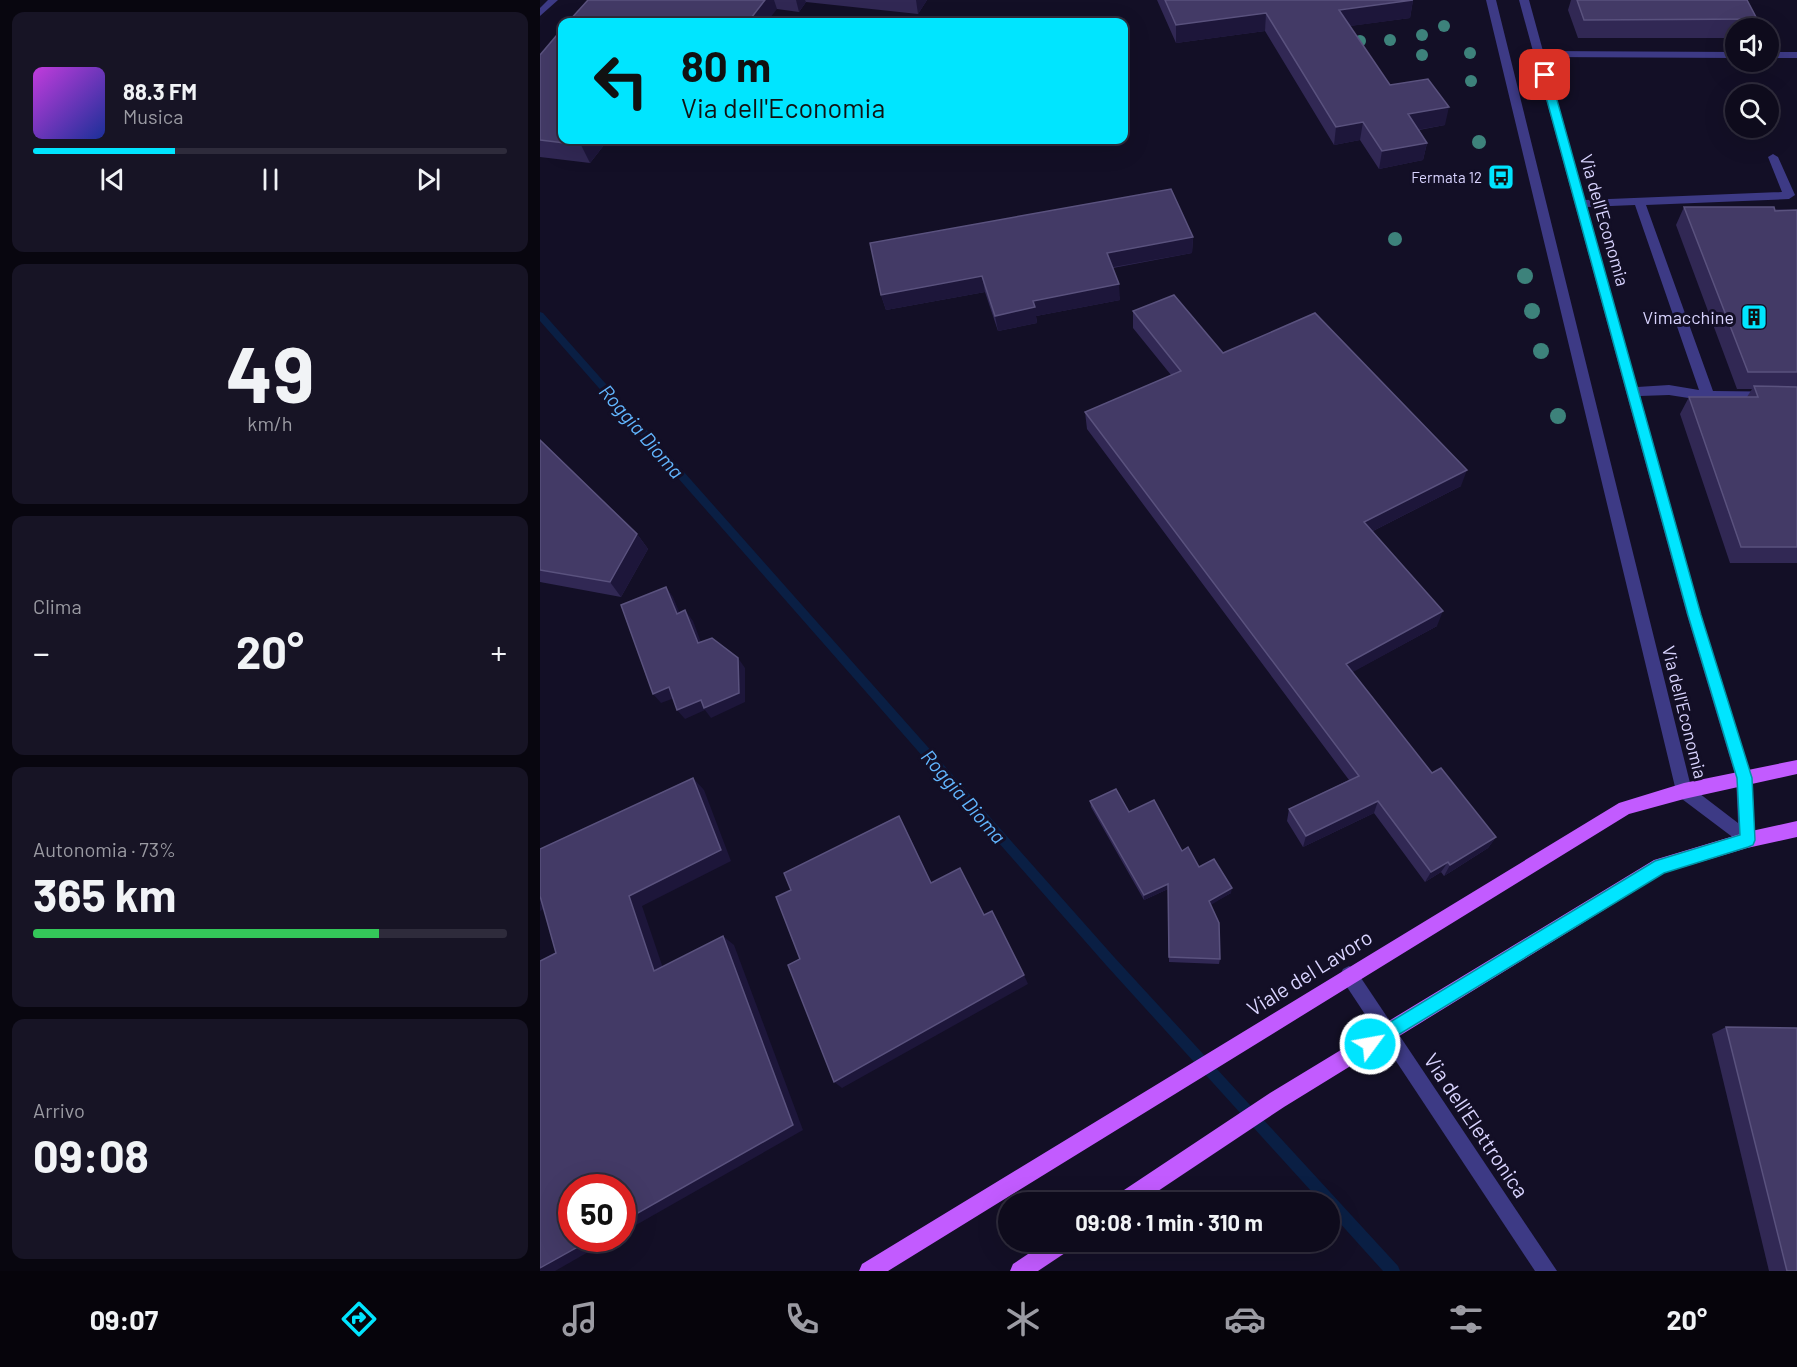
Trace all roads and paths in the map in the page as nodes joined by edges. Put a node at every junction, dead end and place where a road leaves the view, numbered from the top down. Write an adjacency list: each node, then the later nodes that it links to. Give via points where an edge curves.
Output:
1 (553, 0): 4 (street)
2 (1491, 0): 17 (street, Via dell'Economia)
3 (1524, 0): 5 (street, Via dell'Economia)
4 (540, 13)
5 (1539, 54): 8 (street); 11 (street, Via dell'Economia)
6 (1779, 55): 7 (street)
7 (1797, 55)
8 (1725, 57)
9 (1773, 157): 10 (street, via 1789,195)
10 (1639, 201): 11 (street); 13 (street)
11 (1581, 204): 12 (street, Via dell'Economia)
12 (1633, 392): 13 (street, via 1669,390); 16 (street, Via dell'Economia, via 1694,615)
13 (1708, 396): 14 (street)
14 (1797, 397)
15 (1797, 767): 16 (main road, Viale del Lavoro)
16 (1744, 778): 17 (main road, Viale del Lavoro); 19 (street, Via dell'Economia)
17 (1684, 791): 19 (street, Via dell'Economia); 20 (main road, Viale del Lavoro, via 1625,808)
18 (1797, 829): 19 (main road)
19 (1748, 840): 21 (main road, via 1660,866)
20 (1349, 975): 21 (street, Via dell'Elettronica); 24 (main road, Viale del Lavoro)
21 (1388, 1032): 22 (main road); 26 (street, Via dell'Elettronica)
22 (1138, 1192)
23 (1049, 1252): 25 (main road)
24 (869, 1271)
25 (1020, 1271)
26 (1547, 1271)

